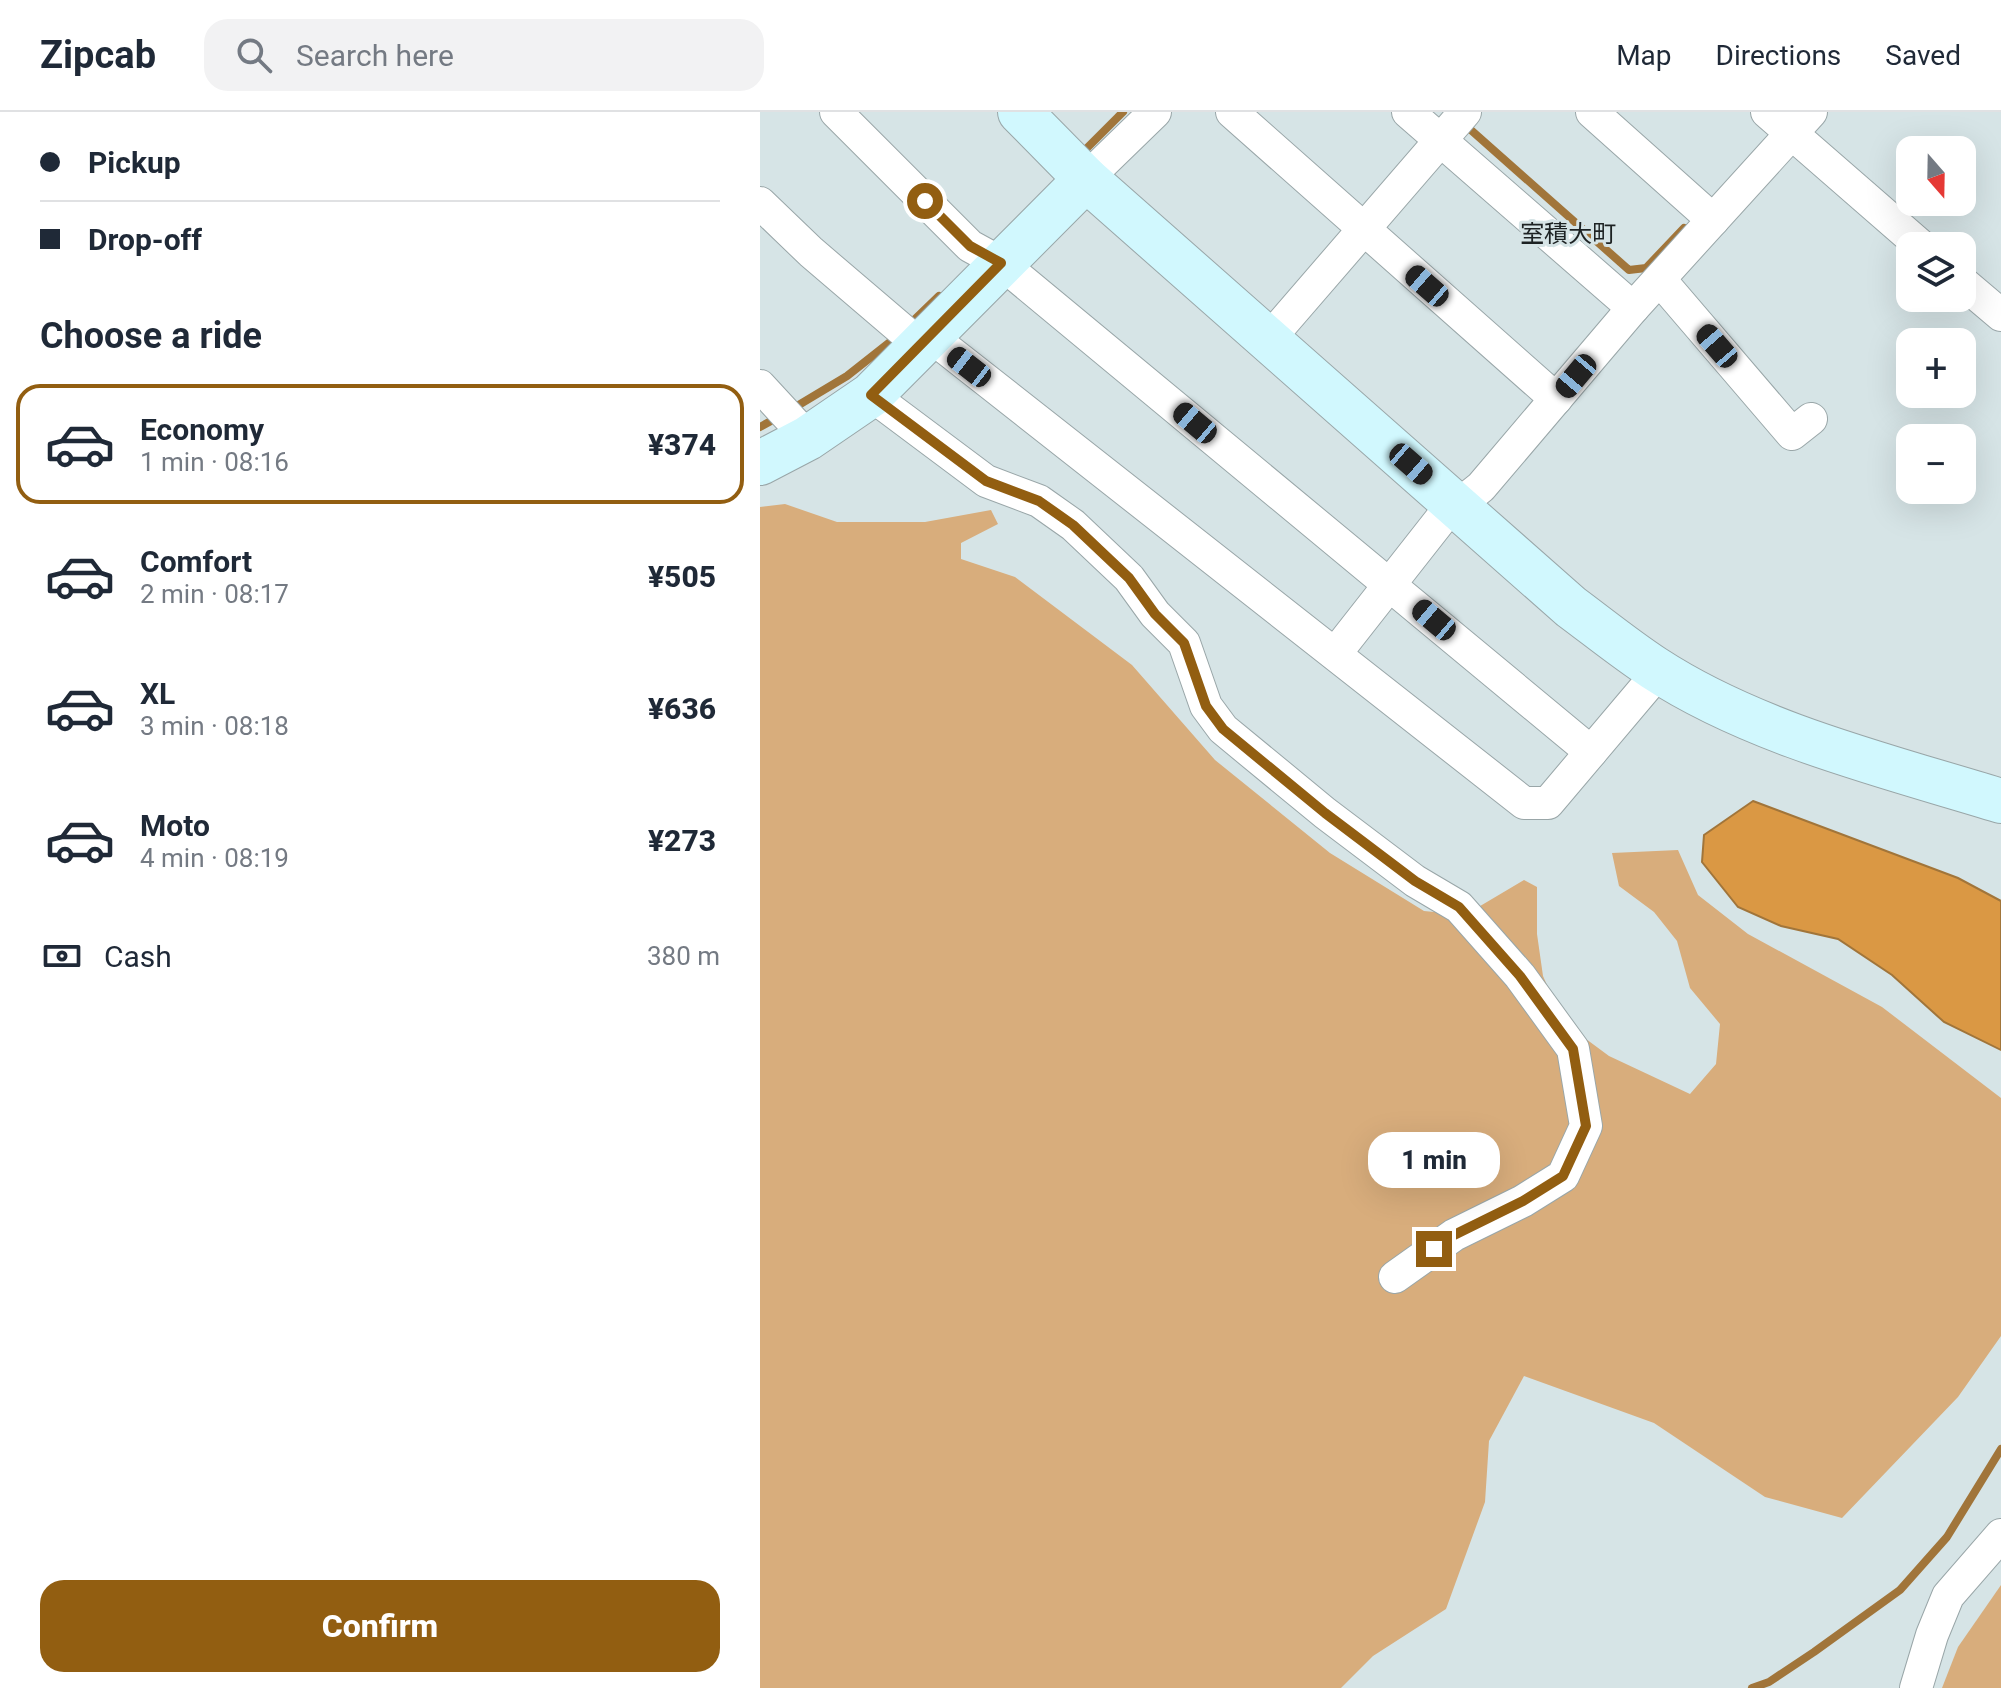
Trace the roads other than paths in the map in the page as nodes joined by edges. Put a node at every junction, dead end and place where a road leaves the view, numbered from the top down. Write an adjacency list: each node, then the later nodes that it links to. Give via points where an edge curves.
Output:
1 (836, 112): 16 (street, via 970,246)
2 (1020, 112): 11 (street)
3 (1155, 112): 11 (street)
4 (1232, 112): 14 (street)
5 (1408, 112): 10 (street)
6 (1465, 112): 10 (street)
7 (1592, 112): 13 (street)
8 (1767, 112): 9 (street)
9 (1802, 123): 13 (street); 15 (street)
10 (1440, 140): 14 (street); 19 (street)
11 (1086, 179): 16 (street); 21 (street)
12 (760, 203): 22 (street, via 907,334)
13 (1713, 220): 17 (street)
14 (1363, 229): 21 (street); 25 (street)
15 (1907, 232)
16 (1001, 263): 22 (street); 30 (street)
17 (1661, 281): 19 (street); 26 (street, via 1792,434)
18 (1976, 294): 20 (street)
19 (1633, 308): 25 (street)
20 (2001, 315)
21 (1268, 340): 29 (street)
22 (925, 341): 24 (street); 31 (street, via 944,347)
23 (760, 386): 27 (street)
24 (871, 395): 27 (street); 35 (street, via 986,481 1039,501 1073,525 1129,578 1184,643 1206,706 1223,729 1415,881 1459,907 1520,976 1573,1049 1586,1126 1563,1176 1454,1235)
25 (1556, 399): 29 (street)
26 (1811, 419)
27 (808, 438): 28 (street)
28 (760, 463)
29 (1459, 506): 30 (street, via 1441,519); 32 (street, via 1571,607)
30 (1389, 583): 31 (street); 33 (street)
31 (1335, 654): 33 (street, via 1524,803 1548,803)
32 (1655, 669): 33 (street); 34 (street, via 1810,742)
33 (1591, 752)
34 (2001, 801)
35 (1395, 1277)
36 (2001, 1535): 37 (street, via 1948,1596)
37 (1916, 1688)

